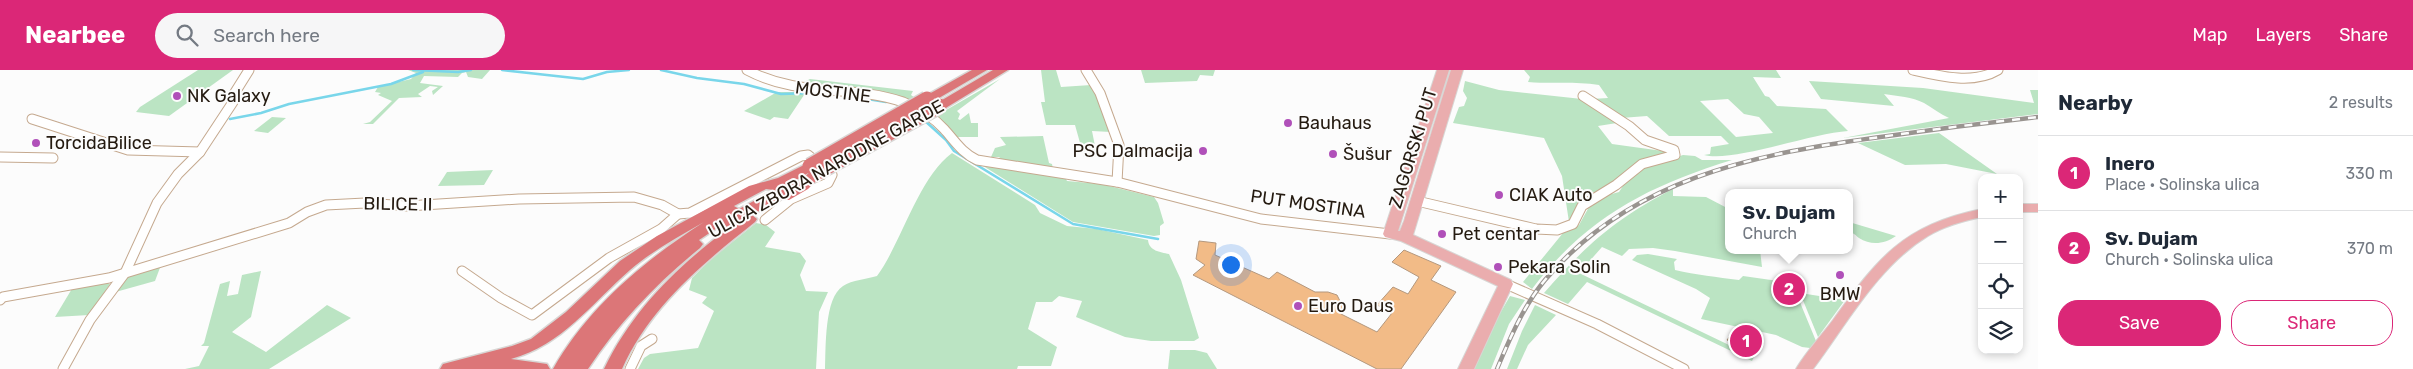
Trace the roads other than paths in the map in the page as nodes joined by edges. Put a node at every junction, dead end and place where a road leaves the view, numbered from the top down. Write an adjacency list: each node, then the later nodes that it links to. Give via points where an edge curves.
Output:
1 (249, 70): 13 (street, via 234,94 234,102)
2 (747, 70): 11 (street, MOSTINE, via 761,80 781,86)
3 (981, 70): 11 (highway, ULICA ZBORA NARODNE GARDE)
4 (1002, 70): 11 (highway, ULICA ZBORA NARODNE GARDE)
5 (1086, 70): 18 (street, via 1100,93 1119,145)
6 (1443, 70): 26 (main road, ZAGORSKI PUT)
7 (1457, 70): 19 (main road, ZAGORSKI PUT)
8 (1913, 70): 9 (street, via 1959,78 1982,77)
9 (1998, 70)
10 (1583, 96): 19 (street, via 1645,140 1674,150 1675,155 1642,164 1582,206 1573,224 1557,230)
11 (929, 105): 16 (highway, ULICA ZBORA NARODNE GARDE, bridge); 18 (street, PUT MOSTINA, via 959,150 977,160)
12 (32, 119): 13 (street, via 128,150)
13 (200, 152): 28 (street, via 178,174 157,203)
14 (0, 157): 15 (street)
15 (53, 158)
16 (814, 169): 17 (highway, ULICA ZBORA NARODNE GARDE); 32 (highway, ULICA ZBORA NARODNE GARDE, via 691,247 644,287 615,320); 39 (highway, via 803,186 751,218 690,266 641,321)
17 (783, 182): 25 (highway, via 769,182); 32 (highway, ULICA ZBORA NARODNE GARDE, via 684,240 658,260 607,307)
18 (1117, 182): 26 (street, PUT MOSTINA, via 1262,219)
19 (1417, 201): 26 (main road, ZAGORSKI PUT)
20 (2023, 208): 21 (main road)
21 (2038, 208)
22 (678, 214): 24 (street, via 690,213 801,156 808,155 832,175 828,183 791,198); 25 (street); 28 (street, BILICE II, via 662,205 634,197 519,198 407,206 326,205 289,223)
23 (1978, 214): 43 (main road, via 1922,232 1890,257)
24 (765, 220)
25 (665, 232): 27 (street, via 609,258 532,315 523,306 501,297); 34 (highway, via 555,330 536,343)
26 (1398, 235): 29 (main road, PUT MOSTINA)
27 (462, 271)
28 (125, 272): 30 (street, BILICE II); 33 (street, via 90,320)
29 (1506, 284): 41 (main road); 42 (street, PUT MOSTINA, via 1597,324)
30 (0, 300)
31 (652, 339): 40 (street, via 641,346)
32 (585, 346): 37 (highway, ULICA ZBORA NARODNE GARDE); 38 (highway, ULICA ZBORA NARODNE GARDE)
33 (63, 369)
34 (449, 369)
35 (456, 369): 36 (highway, via 501,364)
36 (540, 369)
37 (562, 369)
38 (579, 369)
39 (613, 369)
40 (630, 369)
41 (1466, 369)
42 (1684, 369)
43 (1804, 369)

